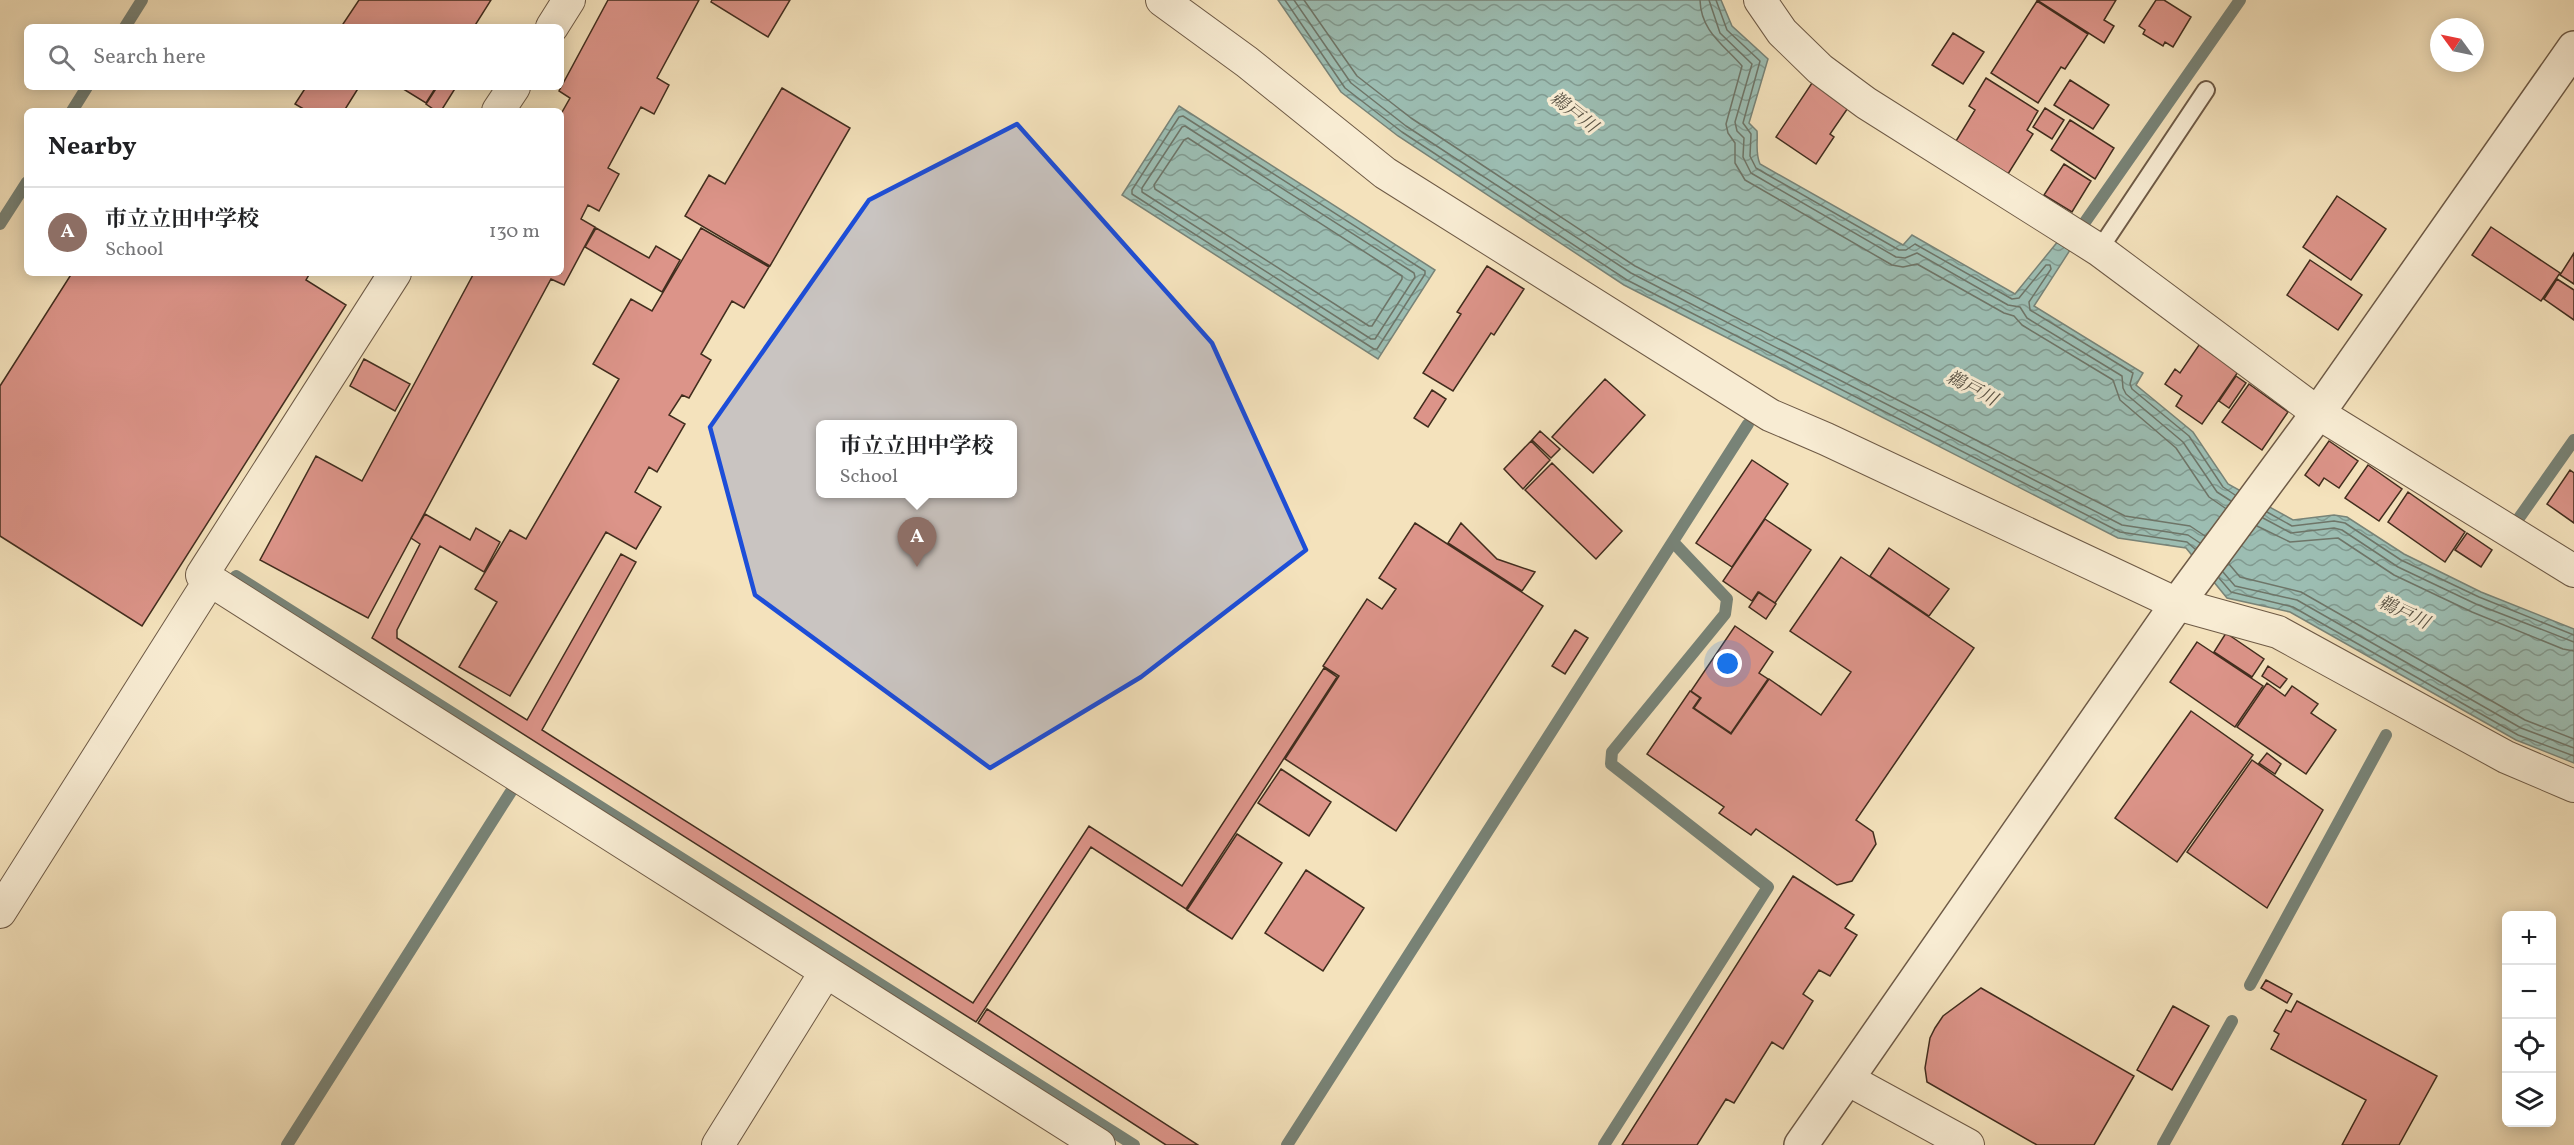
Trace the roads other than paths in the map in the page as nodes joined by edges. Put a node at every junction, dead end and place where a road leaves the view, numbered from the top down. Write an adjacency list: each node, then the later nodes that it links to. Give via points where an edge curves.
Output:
1 (569, 0): 4 (street)
2 (1162, 0): 14 (street, via 1247,62 1385,173 1770,415)
3 (1760, 0): 9 (street, via 1782,32 1829,76)
4 (554, 24)
5 (2574, 48): 11 (street)
6 (512, 90): 8 (street)
7 (2206, 90): 9 (lane)
8 (500, 108)
9 (2099, 250): 11 (street)
10 (393, 276): 13 (street, via 202,575)
11 (2319, 413): 12 (street); 14 (street)
12 (2574, 571)
13 (210, 580): 16 (street); 17 (street)
14 (2177, 604): 15 (street, via 2278,632 2506,757); 18 (street)
15 (2574, 786)
16 (0, 912)
17 (825, 973): 19 (street); 20 (street)
18 (1846, 1079): 21 (street); 22 (street)
19 (718, 1145)
20 (1099, 1145)
21 (1801, 1145)
22 (1968, 1145)

